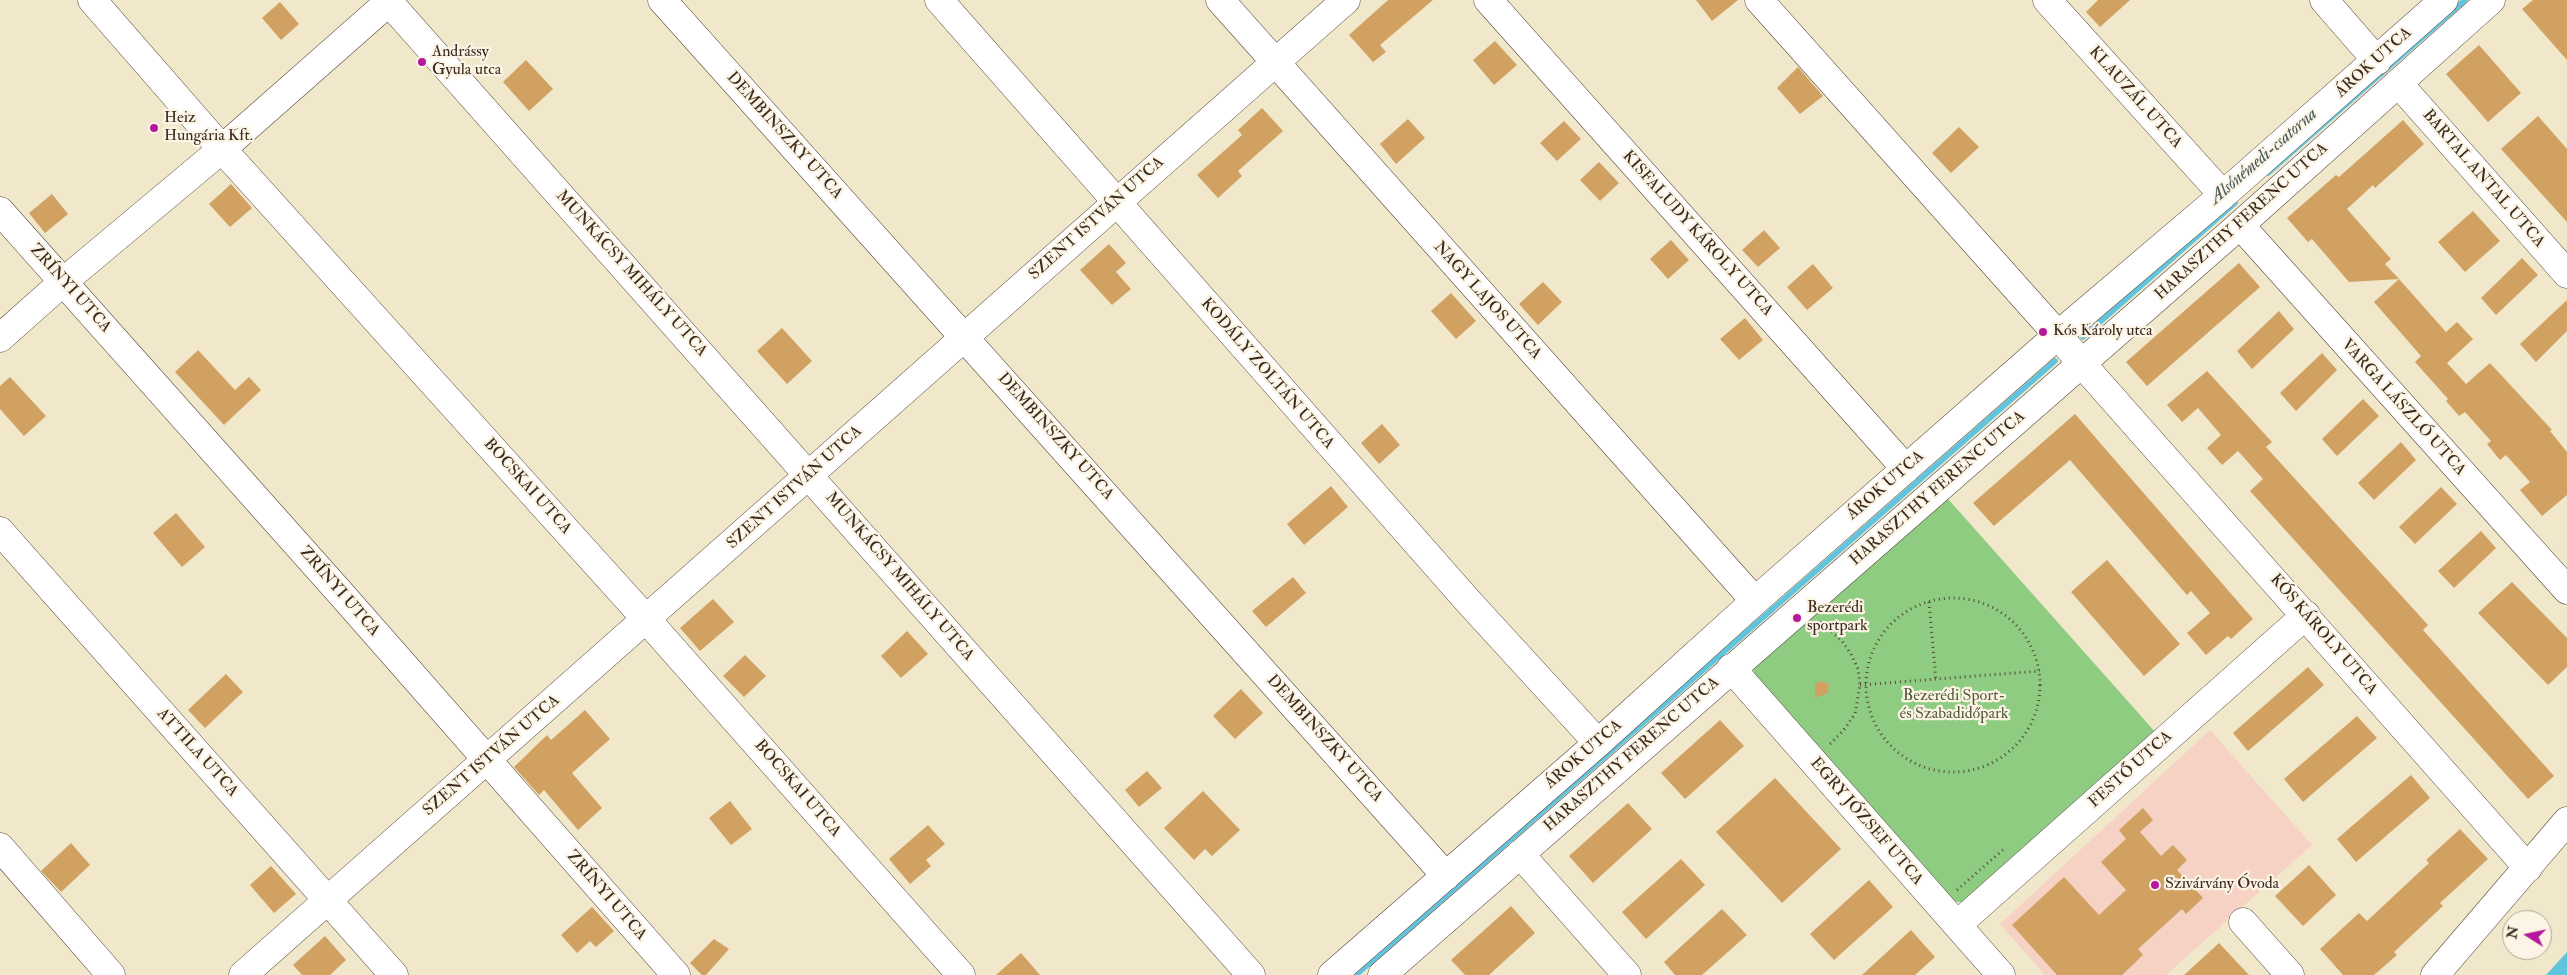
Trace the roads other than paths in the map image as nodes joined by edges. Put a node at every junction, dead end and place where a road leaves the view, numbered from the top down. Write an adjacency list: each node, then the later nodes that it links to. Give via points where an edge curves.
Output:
1 (92, 0): 16 (street, BOCSKAI UTCA)
2 (662, 0): 24 (street, DEMBINSZKY UTCA)
3 (940, 0): 18 (street, KODÁLY ZOLTÁN UTCA)
4 (1220, 0): 14 (street, NAGY LAJOS UTCA)
5 (1346, 0): 14 (street, SZENT ISTVÁN UTCA)
6 (1488, 0): 27 (street, KISFALUDY KÁROLY UTCA)
7 (1759, 0): 23 (street, KÓS KÁROLY UTCA)
8 (2047, 0): 17 (street, KLAUZÁL UTCA)
9 (2324, 0): 13 (street)
10 (2444, 0): 13 (street, ÁROK UTCA)
11 (2491, 0): 15 (street, HARASZTHY FERENC UTCA)
12 (389, 1): 16 (street); 28 (street, MUNKÁCSY MIHÁLY UTCA)
13 (2378, 61): 17 (street, ÁROK UTCA)
14 (1275, 63): 18 (street, SZENT ISTVÁN UTCA); 31 (street, NAGY LAJOS UTCA)
15 (2398, 83): 20 (street, HARASZTHY FERENC UTCA); 21 (street, BARTAL ANTAL UTCA)
16 (222, 149): 22 (street); 33 (street, BOCSKAI UTCA)
17 (2223, 195): 23 (street, ÁROK UTCA)
18 (1115, 202): 24 (street, SZENT ISTVÁN UTCA); 35 (street, KODÁLY ZOLTÁN UTCA)
19 (0, 211): 22 (street, ZRÍNYI UTCA)
20 (2240, 225): 26 (street, HARASZTHY FERENC UTCA); 30 (street, VARGA LÁSZLÓ UTCA)
21 (2567, 274)
22 (63, 282): 25 (street); 36 (street, ZRÍNYI UTCA)
23 (2058, 335): 26 (street, KÓS KÁROLY UTCA); 27 (street, ÁROK UTCA)
24 (965, 336): 28 (street, SZENT ISTVÁN UTCA); 41 (street, DEMBINSZKY UTCA)
25 (0, 338)
26 (2082, 364): 32 (street, KÓS KÁROLY UTCA); 34 (street, HARASZTHY FERENC UTCA)
27 (1906, 469): 31 (street, ÁROK UTCA)
28 (810, 474): 33 (street, SZENT ISTVÁN UTCA); 50 (street, MUNKÁCSY MIHÁLY UTCA, via 890,570)
29 (0, 531): 42 (street, ATTILA UTCA)
30 (2567, 590)
31 (1755, 601): 35 (street, ÁROK UTCA)
32 (2306, 615): 40 (street, KÓS KÁROLY UTCA); 43 (street, FESTŐ UTCA)
33 (647, 620): 36 (street, SZENT ISTVÁN UTCA); 49 (street, BOCSKAI UTCA)
34 (1731, 668): 39 (street, HARASZTHY FERENC UTCA); 43 (street, EGRY JÓZSEF UTCA)
35 (1598, 744): 41 (street, ÁROK UTCA)
36 (487, 760): 42 (street, SZENT ISTVÁN UTCA); 48 (street, ZRÍNYI UTCA)
37 (2567, 821): 40 (street)
38 (0, 847): 45 (street)
39 (1520, 854): 52 (street, HARASZTHY FERENC UTCA); 53 (street)
40 (2528, 868): 56 (street)
41 (1446, 876): 51 (street, ÁROK UTCA)
42 (328, 901): 46 (street, SZENT ISTVÁN UTCA); 47 (street, ATTILA UTCA)
43 (1948, 915): 54 (street, EGRY JÓZSEF UTCA)
44 (2243, 922): 55 (street)
45 (111, 975)
46 (243, 975)
47 (394, 975)
48 (676, 975)
49 (961, 975)
50 (1251, 975)
51 (1332, 975)
52 (1382, 975)
53 (1627, 975)
54 (2001, 975)
55 (2290, 975)
56 (2434, 975)

